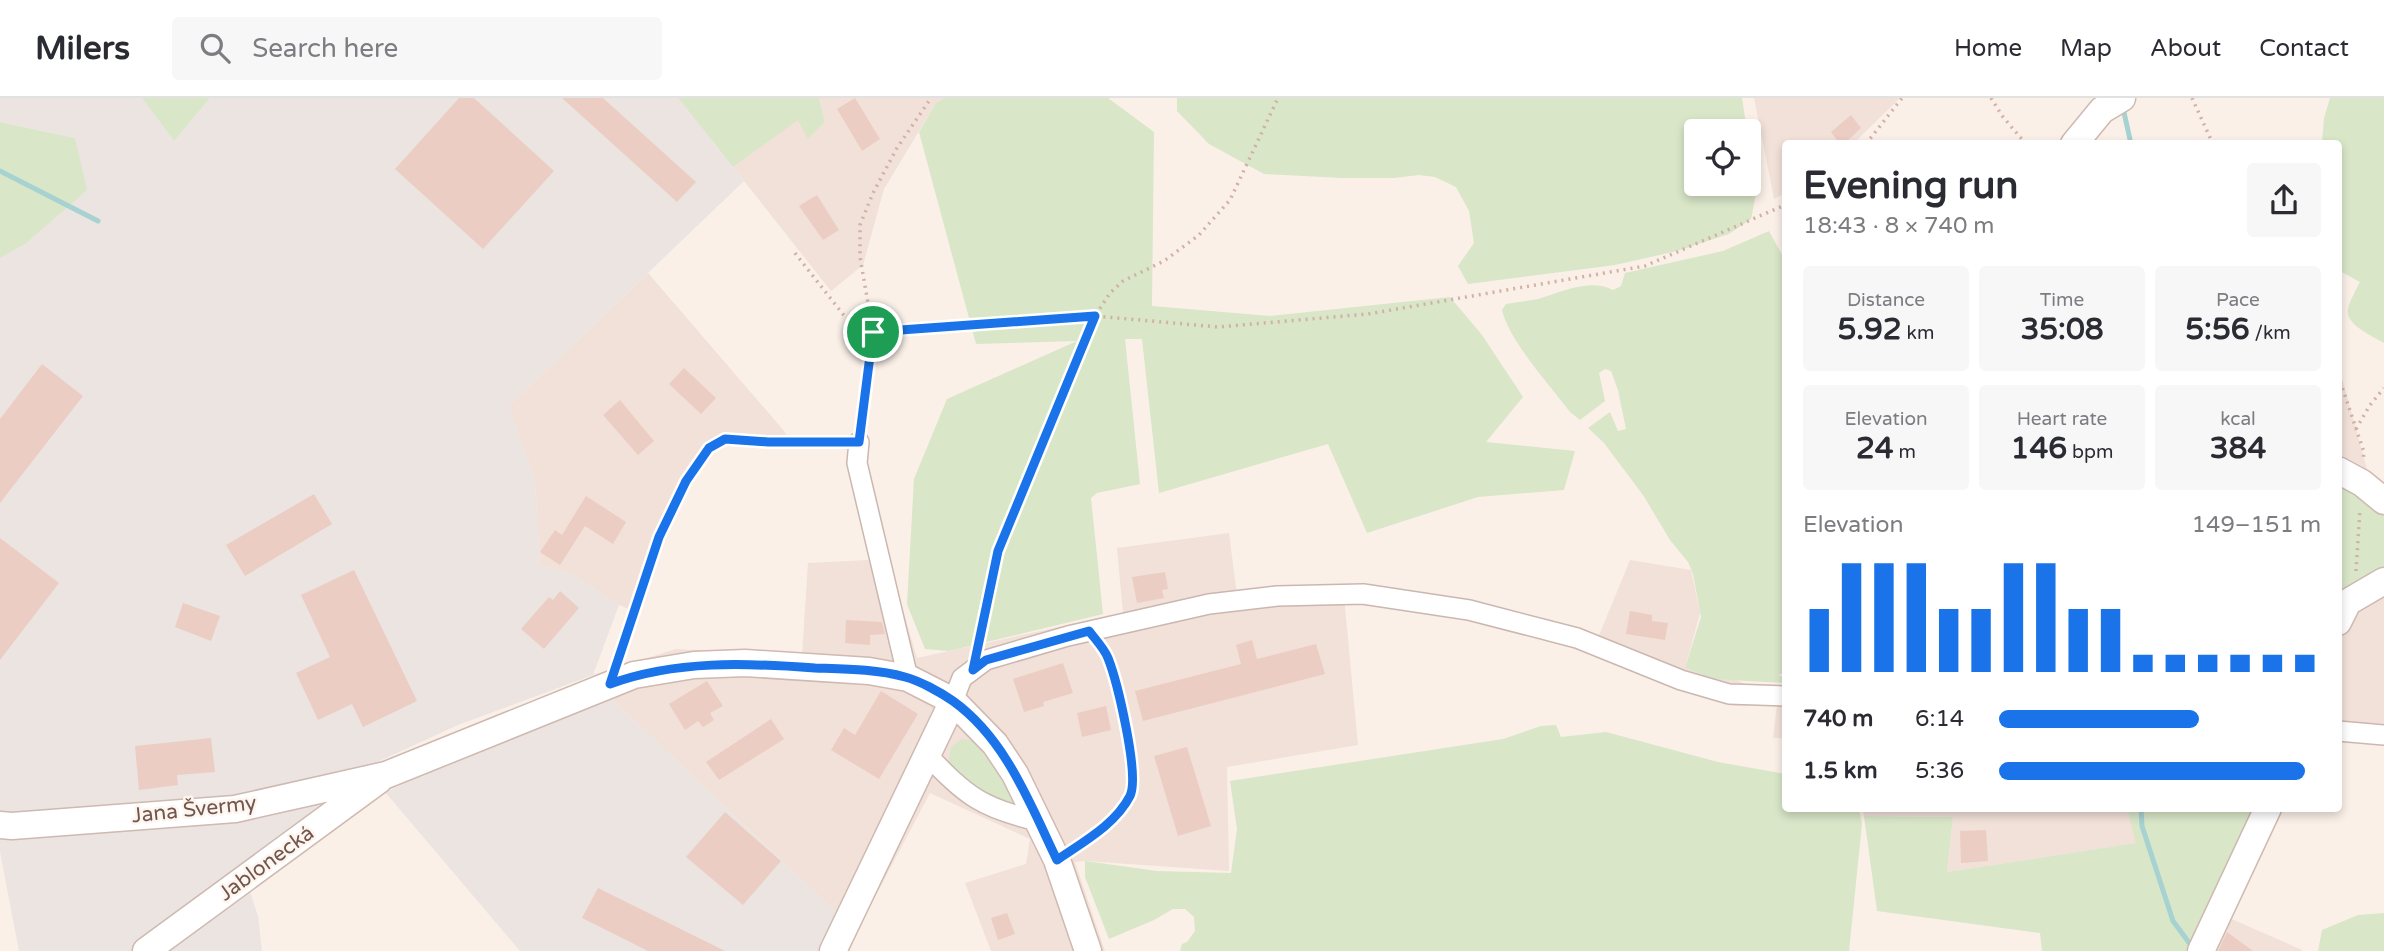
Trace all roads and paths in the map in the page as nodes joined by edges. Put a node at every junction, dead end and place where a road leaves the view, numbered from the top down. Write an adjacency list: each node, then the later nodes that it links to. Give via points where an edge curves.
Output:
1 (931, 98): 14 (path, via 897,148 860,225 860,257)
2 (1278, 98): 13 (path, via 1230,200 1199,234 1164,261 1123,281)
3 (1902, 98): 7 (path)
4 (1991, 98): 8 (path)
5 (2122, 98): 9 (street, via 2102,110)
6 (2192, 98): 10 (path)
7 (1869, 140)
8 (2023, 140)
9 (2077, 140)
10 (2211, 140)
11 (1782, 206): 13 (path, via 1646,266 1368,314 1218,327)
12 (796, 253): 15 (path)
13 (1095, 316): 14 (path); 27 (path, via 998,551)
14 (873, 332): 15 (path)
15 (872, 352): 19 (path)
16 (2342, 387): 18 (path)
17 (2384, 388): 18 (path)
18 (2356, 429): 21 (path, via 2364,452)
19 (859, 442): 28 (street, via 857,463); 29 (path, via 725,439 709,448 686,481 659,537)
20 (2342, 472): 21 (street)
21 (2362, 483): 22 (street); 24 (path)
22 (2384, 501)
23 (2384, 582): 24 (street)
24 (2354, 599): 25 (street)
25 (2342, 614)
26 (1089, 631): 27 (street, via 986,660); 30 (street, via 1209,604 1277,596 1363,594 1469,610 1577,638 1729,694); 39 (path, via 1111,668 1134,768 1132,793 1110,821)
27 (973, 670): 31 (street, via 962,678)
28 (908, 678): 29 (street, via 745,663 634,675); 31 (street)
29 (610, 684): 35 (street)
30 (1782, 696)
31 (953, 701): 34 (street); 37 (street, via 995,744)
32 (2342, 730): 33 (street)
33 (2384, 735)
34 (927, 755): 37 (street, via 975,800); 41 (street)
35 (386, 775): 38 (street, Jana Švermy, via 235,808); 40 (street, Jablonecká)
36 (2266, 812): 43 (street)
37 (1038, 821): 39 (street)
38 (0, 825)
39 (1057, 860): 42 (street)
40 (146, 951)
41 (833, 951)
42 (1088, 951)
43 (2201, 951)

